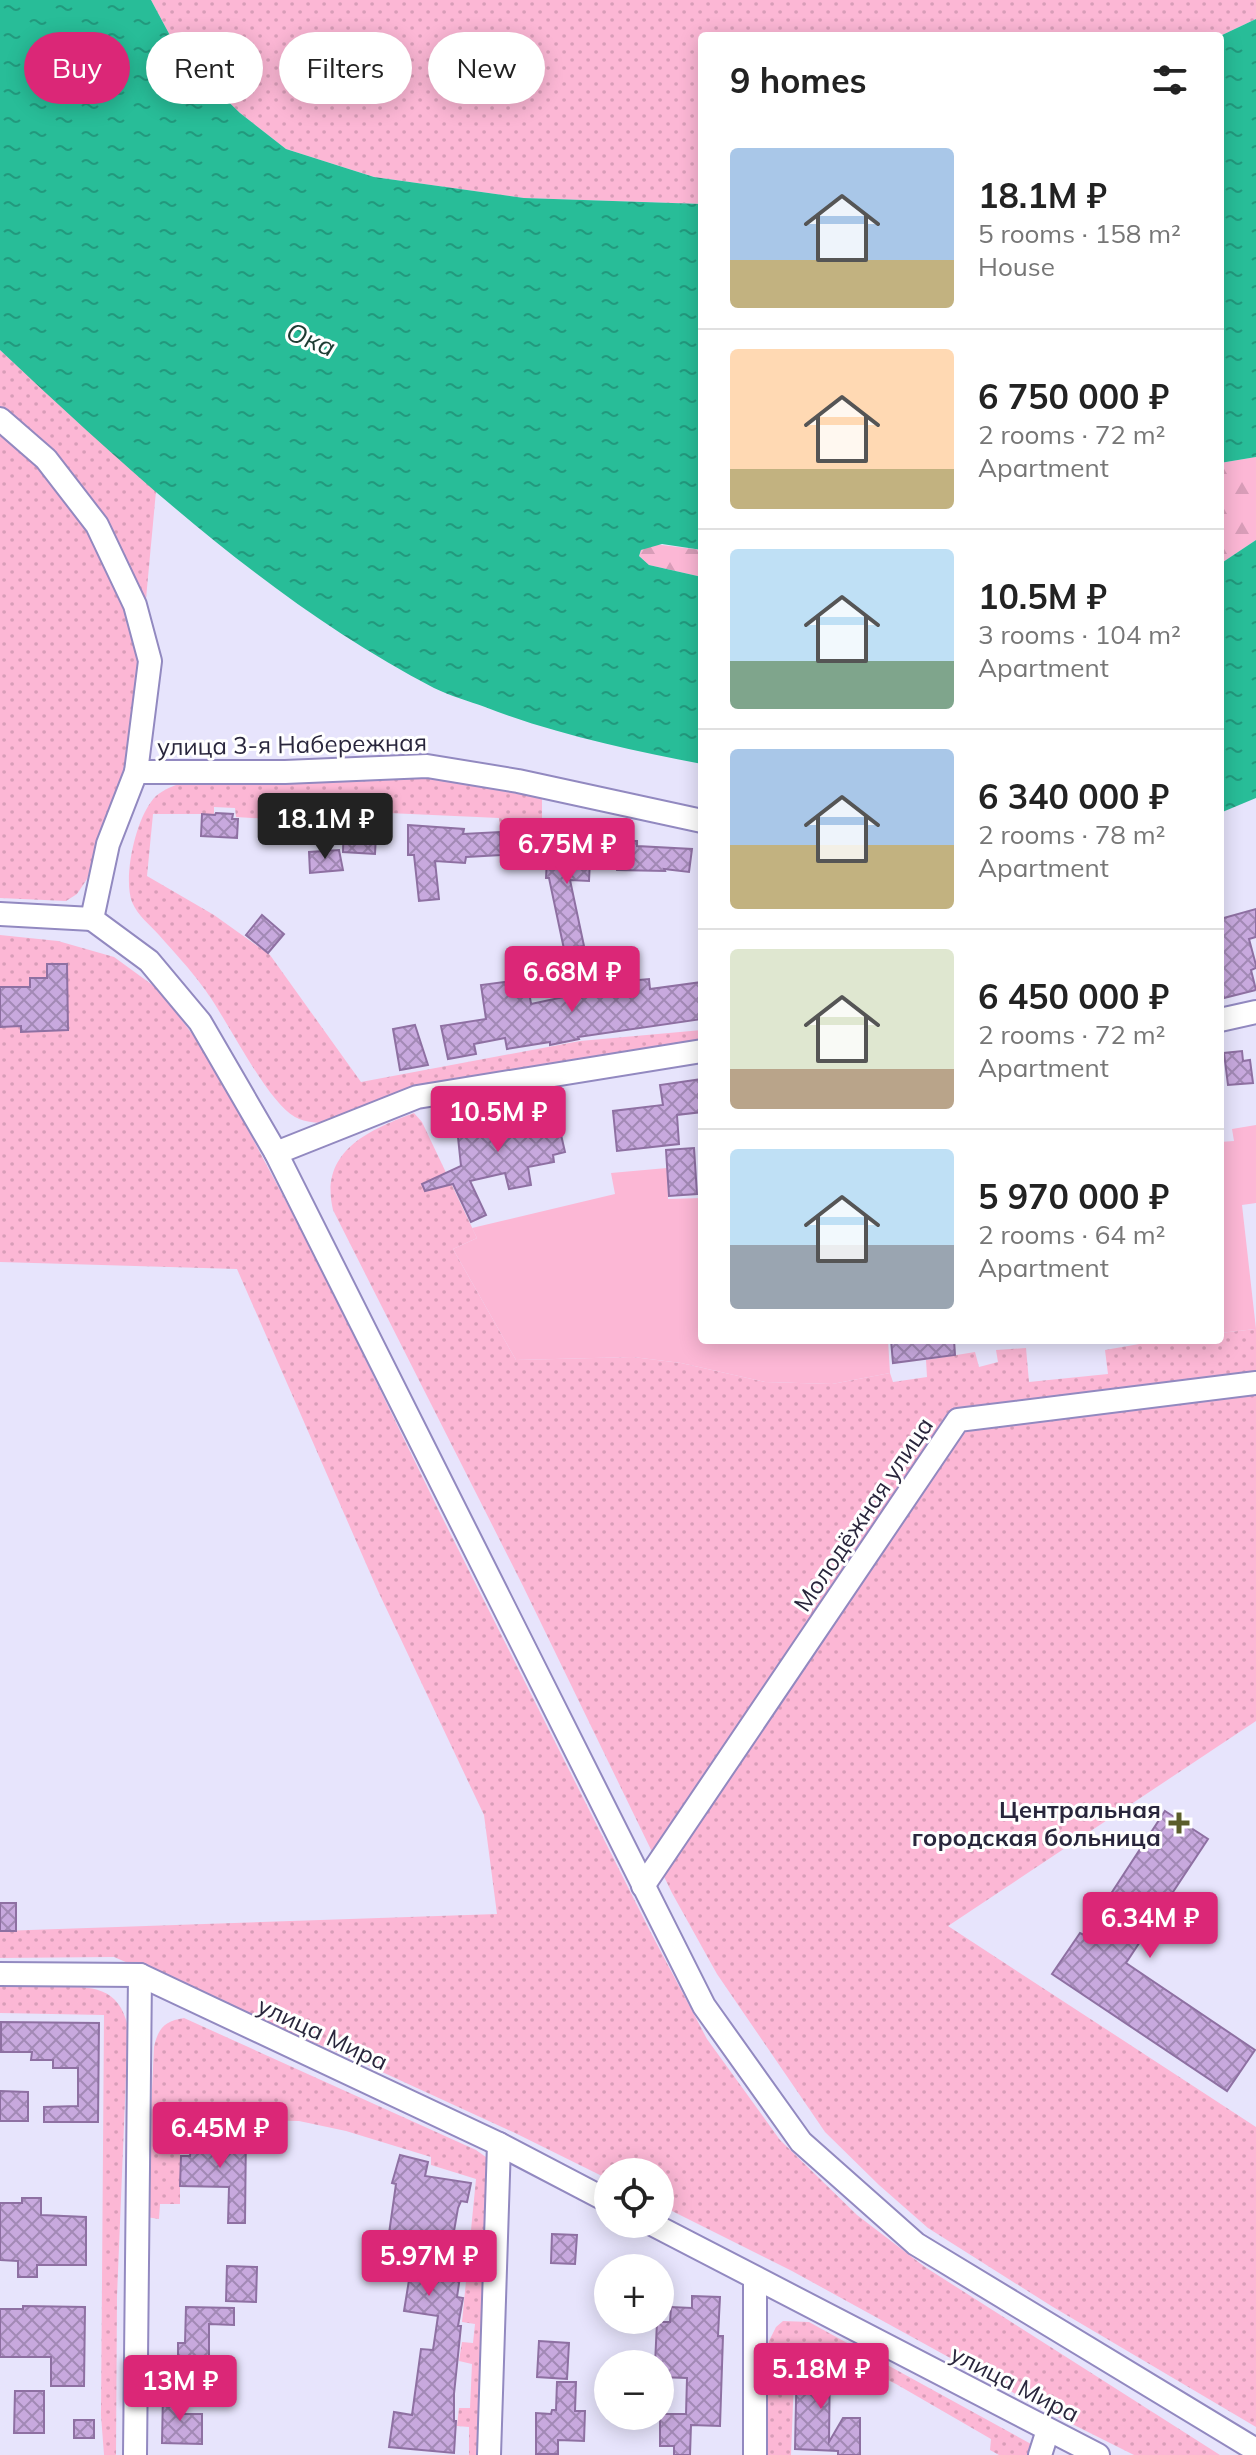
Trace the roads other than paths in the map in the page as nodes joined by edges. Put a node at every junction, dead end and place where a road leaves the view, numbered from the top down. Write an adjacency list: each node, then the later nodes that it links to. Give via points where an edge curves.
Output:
1 (0, 419): 2 (street, улица 3-я Набережная, via 46,459 97,525 135,605 150,661)
2 (136, 772): 3 (street, улица 3-я Набережная, via 427,766); 5 (street, via 108,844)
3 (698, 820)
4 (0, 914): 5 (street)
5 (92, 919): 9 (street, via 149,961 200,1022)
6 (1256, 1012): 7 (street)
7 (1224, 1019)
8 (698, 1052): 9 (street, via 417,1097)
9 (276, 1153): 11 (street)
10 (1256, 1383): 11 (street, Молодёжная улица, via 958,1420)
11 (643, 1886): 19 (street, via 704,2006 801,2142 916,2244)
12 (0, 1974): 13 (street, улица Мира)
13 (140, 1975): 14 (street, улица Мира); 20 (street)
14 (499, 2144): 15 (street, улица Мира); 21 (street)
15 (594, 2194)
16 (674, 2236): 17 (street, улица Мира)
17 (755, 2278): 18 (street, улица Мира); 22 (street)
18 (1048, 2430): 23 (street); 24 (street, улица Мира)
19 (1256, 2450)
20 (135, 2455)
21 (489, 2455)
22 (755, 2455)
23 (1040, 2455)
24 (1098, 2455)

